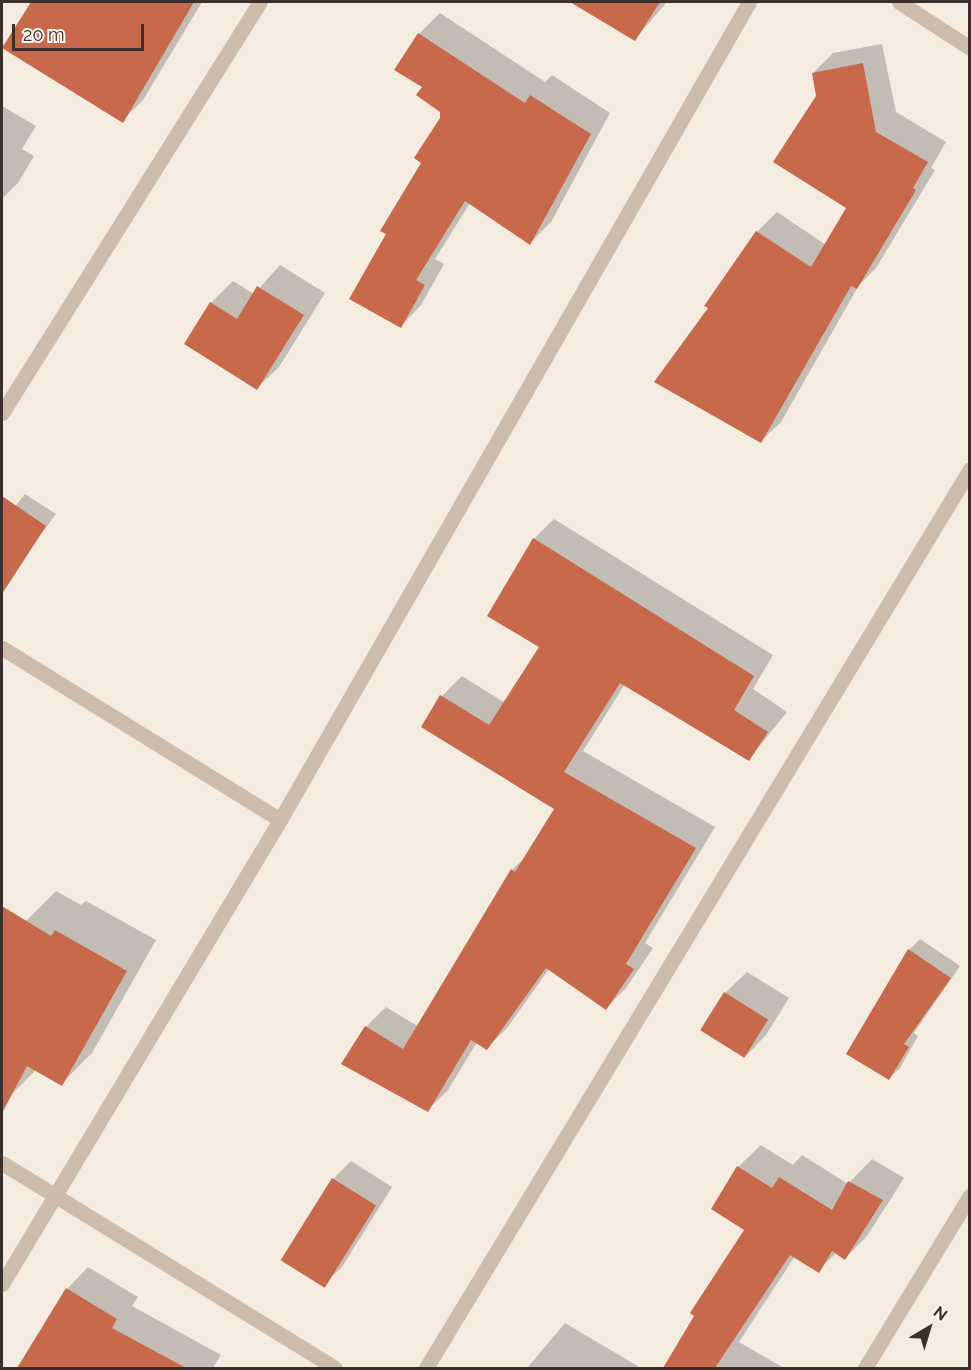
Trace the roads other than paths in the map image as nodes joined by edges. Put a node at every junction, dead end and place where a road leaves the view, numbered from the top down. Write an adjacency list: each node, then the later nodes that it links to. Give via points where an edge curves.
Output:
1 (260, 2): 5 (street)
2 (749, 2): 9 (street)
3 (899, 2): 4 (street)
4 (969, 48)
5 (2, 413)
6 (969, 469): 7 (street)
7 (964, 491): 15 (street)
8 (2, 648): 9 (street)
9 (280, 820): 12 (street)
10 (2, 1163): 12 (street)
11 (969, 1195): 16 (street)
12 (57, 1196): 13 (street); 14 (street)
13 (2, 1284)
14 (335, 1368)
15 (426, 1368)
16 (865, 1368)

